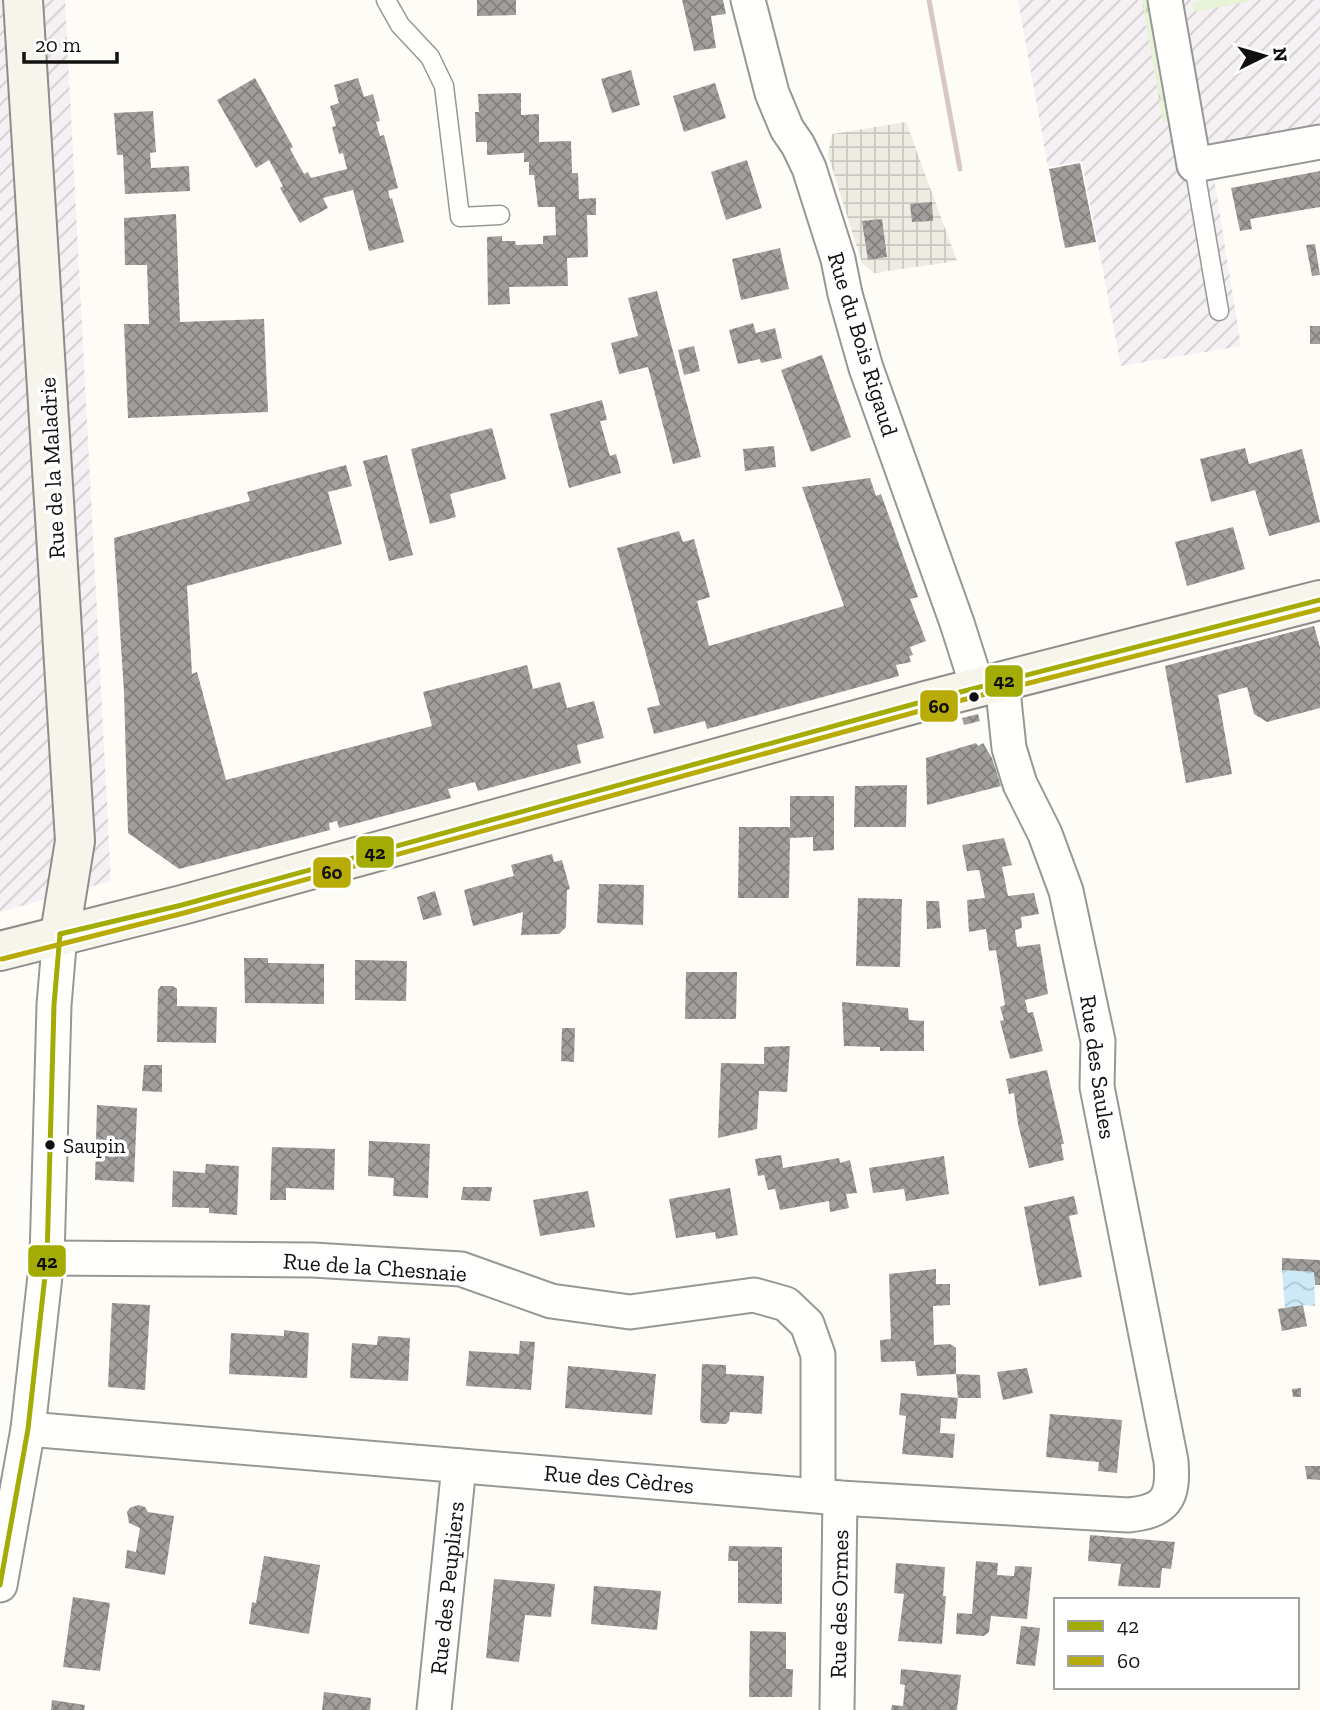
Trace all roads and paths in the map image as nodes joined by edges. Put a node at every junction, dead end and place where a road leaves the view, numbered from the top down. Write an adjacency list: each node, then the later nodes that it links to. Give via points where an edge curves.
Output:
1 (23, 0): 11 (main road, Rue de la Maladrie, via 75,841)
2 (386, 0): 7 (lane, via 400,25 430,57 444,86 460,217)
3 (748, 0): 10 (street, Rue du Bois Rigaud, via 772,93 808,168 838,259 866,368 957,623)
4 (1165, 0): 6 (street)
5 (1320, 142): 6 (street)
6 (1194, 165): 8 (lane)
7 (500, 215)
8 (1219, 312)
9 (1320, 600): 10 (main road)
10 (990, 685): 11 (main road, via 182,905); 15 (street, Rue des Saules, via 1020,784 1066,891 1098,1041 1097,1087)
11 (60, 934): 12 (main road); 13 (street)
12 (0, 951)
13 (47, 1258): 14 (street); 17 (street, Rue de la Chesnaie, via 313,1260 461,1269 551,1301 630,1312 754,1295 786,1304 807,1324 818,1354)
14 (28, 1429): 16 (street, Rue des Cèdres); 18 (street)
15 (1171, 1461): 17 (street, Rue des Cèdres, via 1173,1483 1168,1498 1147,1513 1128,1515)
16 (460, 1466): 17 (street, Rue des Cèdres); 19 (street, Rue des Peupliers)
17 (829, 1497): 20 (street, Rue des Ormes)
18 (0, 1585)
19 (434, 1710)
20 (837, 1710)

